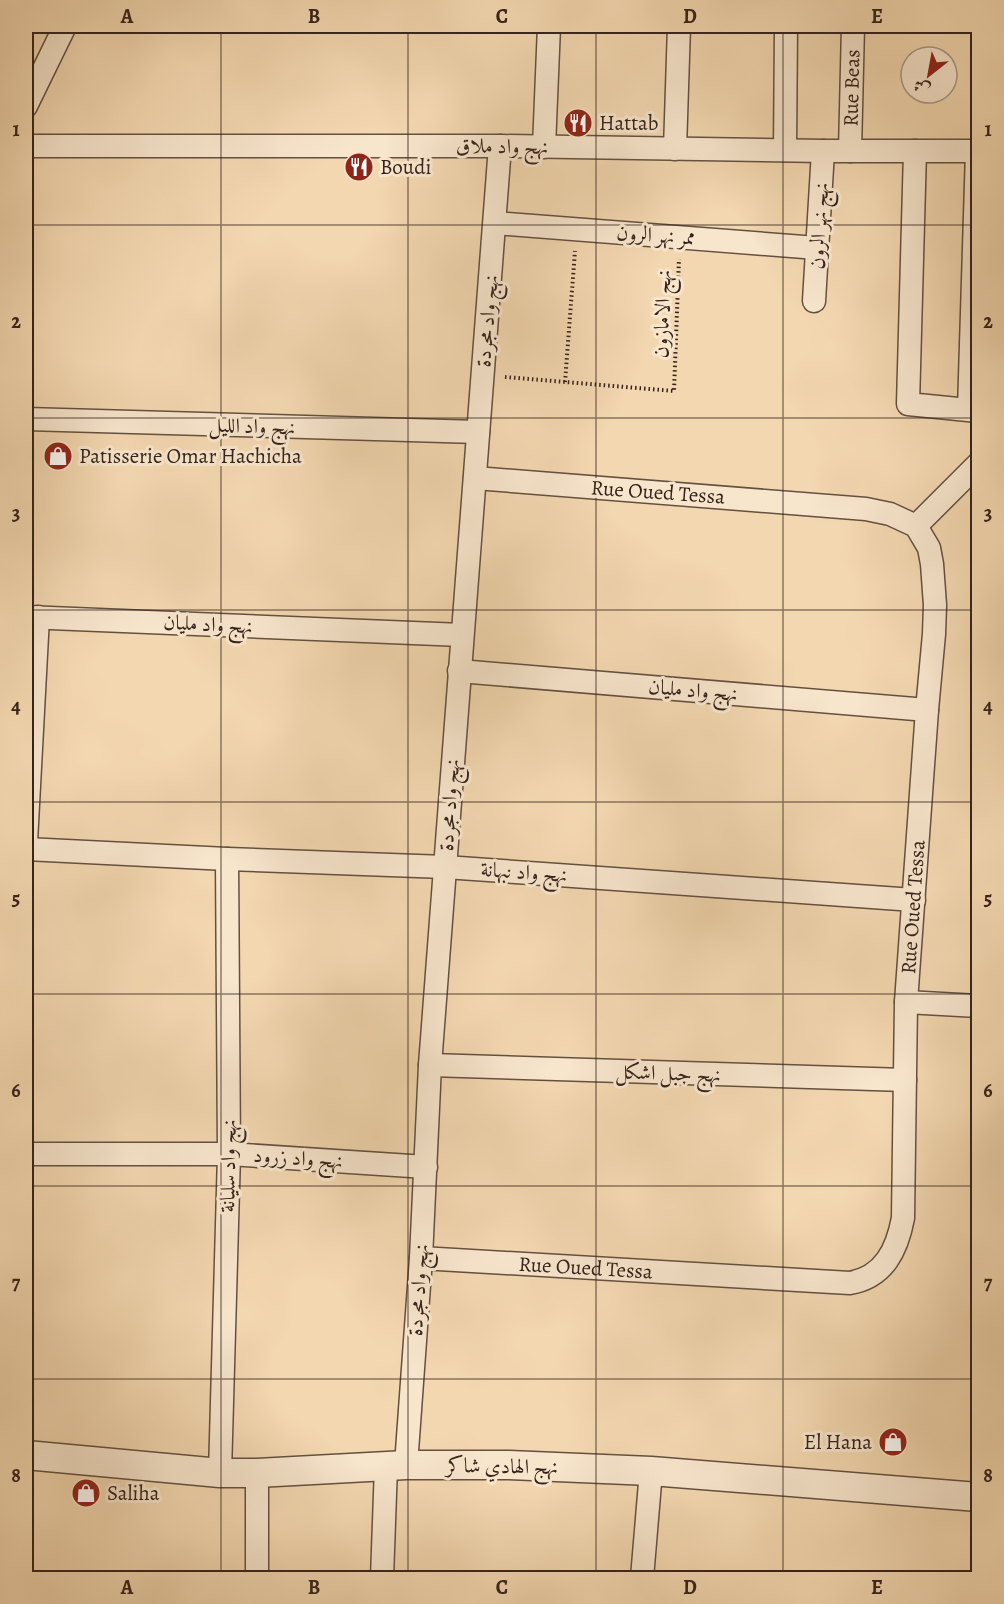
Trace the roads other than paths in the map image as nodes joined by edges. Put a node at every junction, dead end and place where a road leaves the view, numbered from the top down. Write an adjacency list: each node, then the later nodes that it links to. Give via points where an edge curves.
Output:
1 (65, 26): 6 (street)
2 (549, 26): 9 (street)
3 (679, 26): 10 (street)
4 (786, 26): 11 (street)
5 (854, 26): 13 (street, Rue Beas)
6 (26, 106)
7 (26, 146): 8 (street, نهج واد ملاق)
8 (500, 146): 9 (street, نهج واد ملاق); 16 (street, نهج واد مجردة)
9 (544, 147): 10 (street, نهج واد ملاق)
10 (675, 148): 11 (street, نهج واد ملاق)
11 (785, 150): 12 (street, نهج واد ملاق)
12 (823, 151): 13 (street, نهج واد ملاق); 17 (street, نهج نهر الرون)
13 (850, 151): 14 (street, نهج واد ملاق)
14 (915, 151): 15 (street, نهج واد ملاق); 20 (street, via 908,404)
15 (978, 151): 18 (street)
16 (495, 223): 17 (street, ممر نهر الرون); 22 (street, نهج واد مجردة)
17 (817, 248): 19 (street, نهج نهر الرون)
18 (976, 278): 20 (street)
19 (814, 300)
20 (974, 410)
21 (26, 419): 22 (street, نهج واد الليل)
22 (478, 432): 24 (street, نهج واد مجردة)
23 (978, 464): 25 (street)
24 (475, 478): 25 (street, Rue Oued Tessa, via 866,509); 27 (street, نهج واد مجردة)
25 (916, 526): 29 (street, Rue Oued Tessa, via 929,548 934,582)
26 (32, 617): 27 (street, نهج واد مليان); 30 (street)
27 (462, 635): 28 (street, نهج واد مجردة)
28 (459, 671): 29 (street, نهج واد مليان); 33 (street, نهج واد مجردة)
29 (927, 710): 34 (street, Rue Oued Tessa)
30 (26, 842)
31 (26, 849): 32 (street, نهج واد نبهانة)
32 (227, 859): 33 (street, نهج واد نبهانة); 40 (street, نهج واد سليانة)
33 (445, 867): 34 (street, نهج واد نبهانة); 37 (street, نهج واد مجردة)
34 (914, 900): 35 (street, Rue Oued Tessa)
35 (906, 1002): 36 (street); 38 (street, Rue Oued Tessa)
36 (978, 1006)
37 (430, 1065): 38 (street, نهج جبل اشكل); 41 (street, نهج واد مجردة)
38 (905, 1080): 42 (street, Rue Oued Tessa, via 901,1230 892,1254 871,1277 861,1281)
39 (26, 1154): 40 (street, نهج واد زرود)
40 (229, 1154): 41 (street, نهج واد زرود); 46 (street, نهج واد سليانة)
41 (426, 1167): 42 (street, نهج واد مجردة)
42 (421, 1258): 44 (street, نهج واد مجردة)
43 (26, 1455): 46 (street, نهج الهادي شاكر)
44 (396, 1466): 45 (street, نهج الهادي شاكر, via 509,1465); 47 (street, نهج الهادي شاكر); 50 (street, نهج واد مجردة)
45 (651, 1472): 48 (street, نهج الهادي شاكر); 51 (street)
46 (220, 1473): 47 (street, نهج الهادي شاكر)
47 (257, 1473): 49 (street)
48 (978, 1497)
49 (257, 1578)
50 (382, 1578)
51 (642, 1578)

